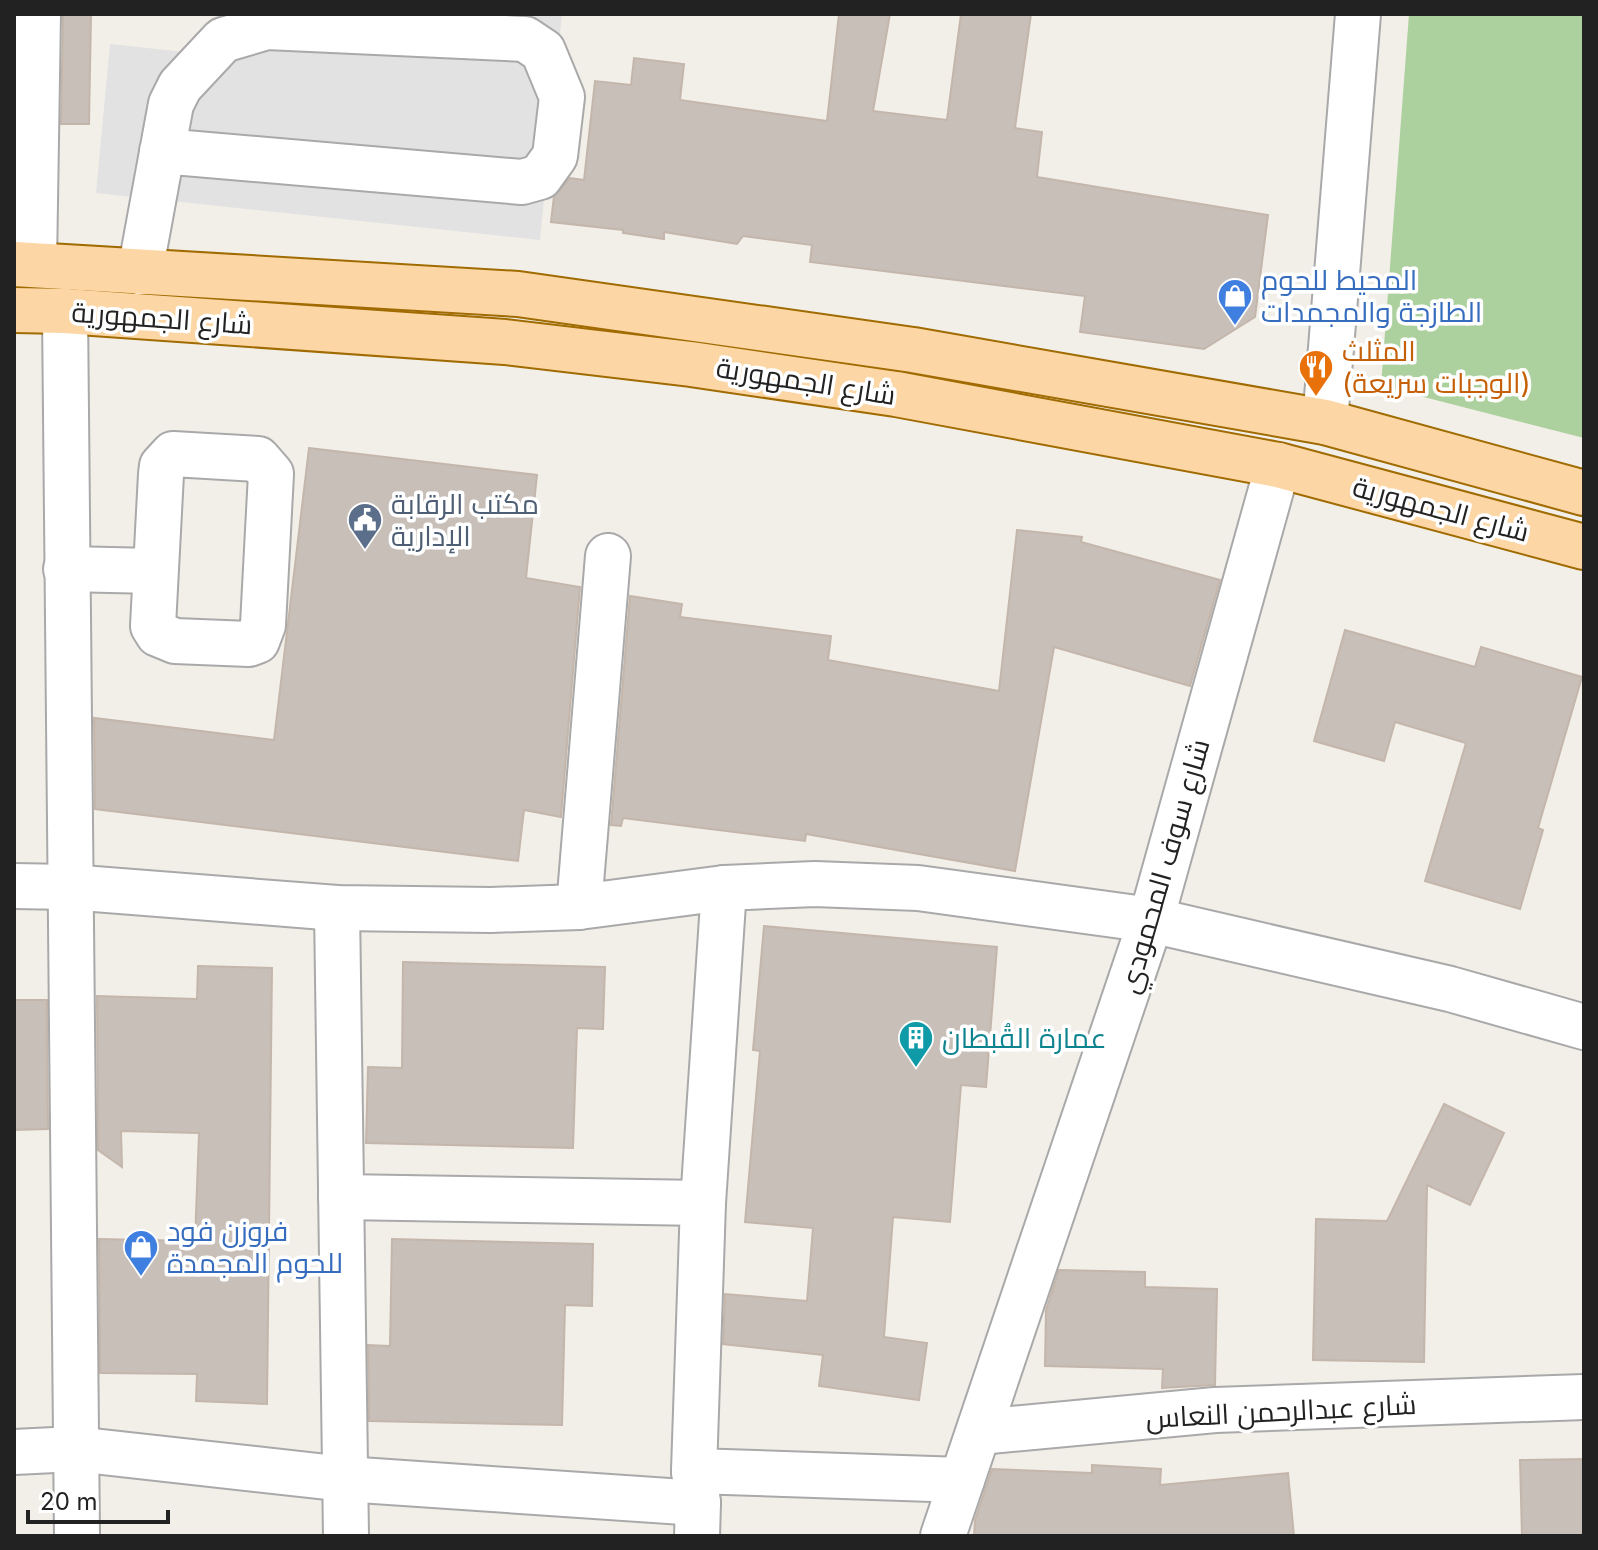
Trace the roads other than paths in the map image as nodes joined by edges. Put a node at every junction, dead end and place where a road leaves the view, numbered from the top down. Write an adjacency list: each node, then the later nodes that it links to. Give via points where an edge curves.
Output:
1 (38, 14): 3 (street)
2 (1358, 14): 9 (street)
3 (26, 65): 5 (street)
4 (162, 151): 4 (street, via 180,86 223,40 267,27 525,39 543,51 562,97 555,156 540,177 522,182); 6 (street)
5 (24, 265): 6 (main road, شارع الجمهورية)
6 (140, 272): 9 (main road, شارع الجمهورية, via 518,294 913,350)
7 (14, 310): 8 (main road, شارع الجمهورية)
8 (65, 311): 10 (main road, شارع الجمهورية, via 505,342 691,364 896,394); 14 (street)
9 (1325, 422): 11 (main road, شارع الجمهورية)
10 (1278, 465): 12 (main road, شارع الجمهورية); 21 (street, شارع سوف المحمودي)
11 (1584, 493)
12 (1584, 547)
13 (608, 556): 19 (street)
14 (66, 569): 15 (street); 17 (street)
15 (155, 571): 15 (street, via 152,616 158,634 175,641 257,641 263,625 272,484 266,465 258,459 182,454 167,459 161,474)
16 (14, 886): 17 (street)
17 (69, 887): 20 (street); 27 (street)
18 (724, 888): 19 (street); 21 (street, via 918,888); 24 (street)
19 (579, 907): 20 (street)
20 (337, 908): 23 (street)
21 (1151, 920): 22 (street, via 1450,989); 26 (street, شارع سوف المحمودي)
22 (1584, 1027)
23 (341, 1197): 24 (street); 29 (street)
24 (703, 1203): 31 (street)
25 (1584, 1397): 26 (street, شارع عبدالرحمن النعاس, via 1215,1410)
26 (979, 1432): 30 (street, شارع سوف المحمودي)
27 (75, 1449): 28 (street); 29 (street); 32 (street)
28 (14, 1452)
29 (345, 1479): 31 (street); 33 (street)
30 (962, 1480): 31 (street); 34 (street, شارع سوف المحمودي)
31 (696, 1503)
32 (77, 1536)
33 (346, 1536)
34 (943, 1536)

